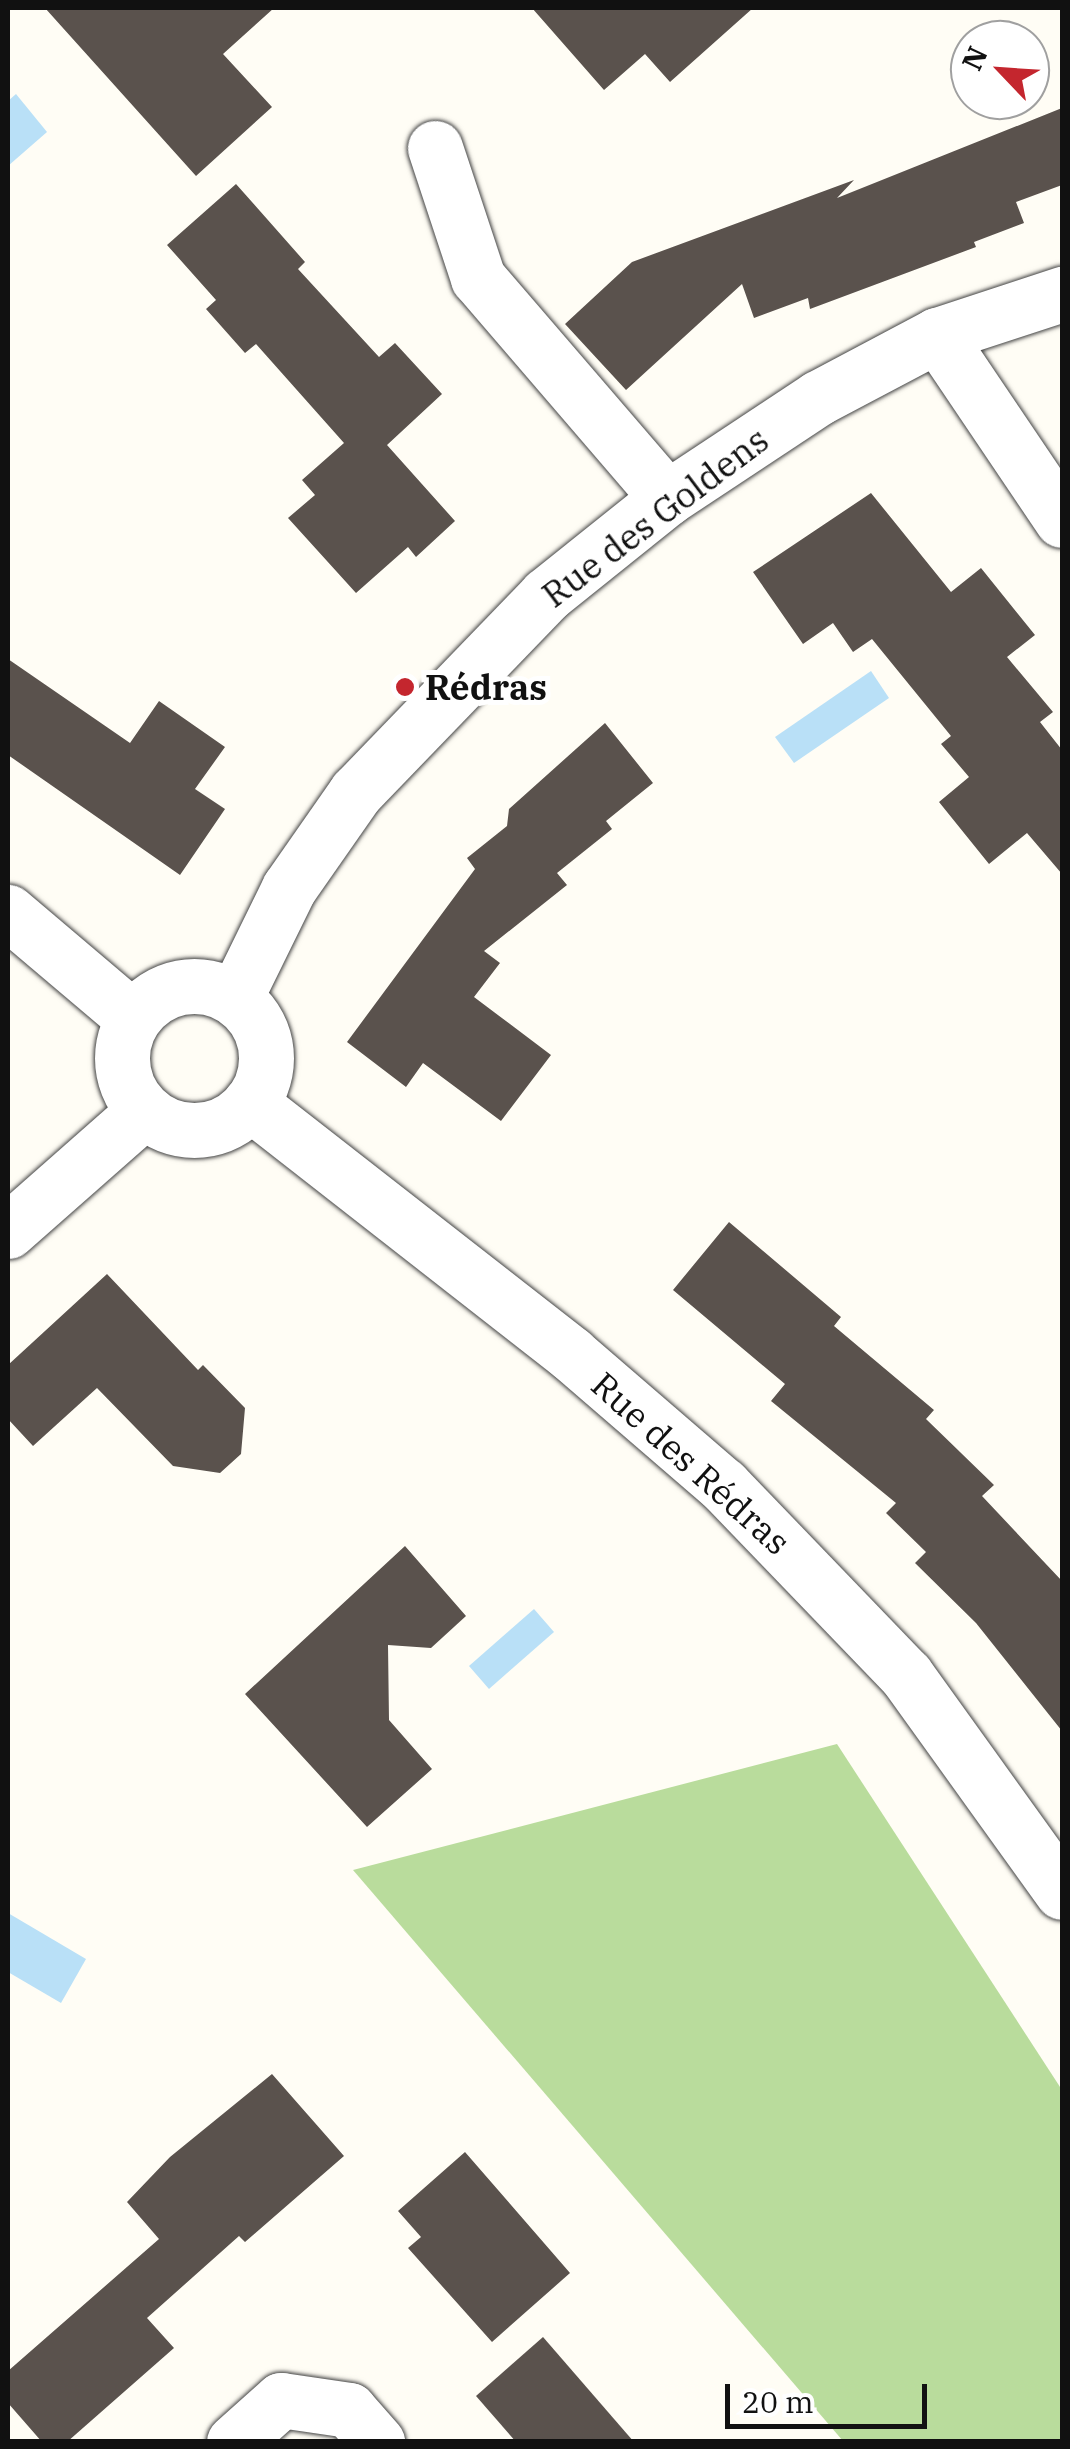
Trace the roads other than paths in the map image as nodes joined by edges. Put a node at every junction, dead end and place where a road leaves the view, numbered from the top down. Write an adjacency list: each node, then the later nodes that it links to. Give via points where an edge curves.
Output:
1 (435, 148): 4 (street, via 478,278)
2 (1062, 294): 3 (street, Rue des Goldens)
3 (936, 336): 4 (street, Rue des Goldens, via 818,398); 5 (street)
4 (667, 498): 7 (street, Rue des Goldens, via 546,595 356,792 289,888)
5 (1062, 520)
6 (8, 912): 8 (street)
7 (235, 998): 8 (street, via 192,985 149,1000); 9 (street, via 264,1036 266,1060)
8 (133, 1018): 10 (street, via 123,1076)
9 (250, 1103): 10 (street, via 210,1129 175,1128); 12 (street, Rue des Rédras, via 571,1354 723,1485 906,1675)
10 (144, 1111): 11 (street)
11 (8, 1231)
12 (1062, 1892)
13 (234, 2442): 14 (street, via 282,2400 349,2410)
14 (377, 2442)

